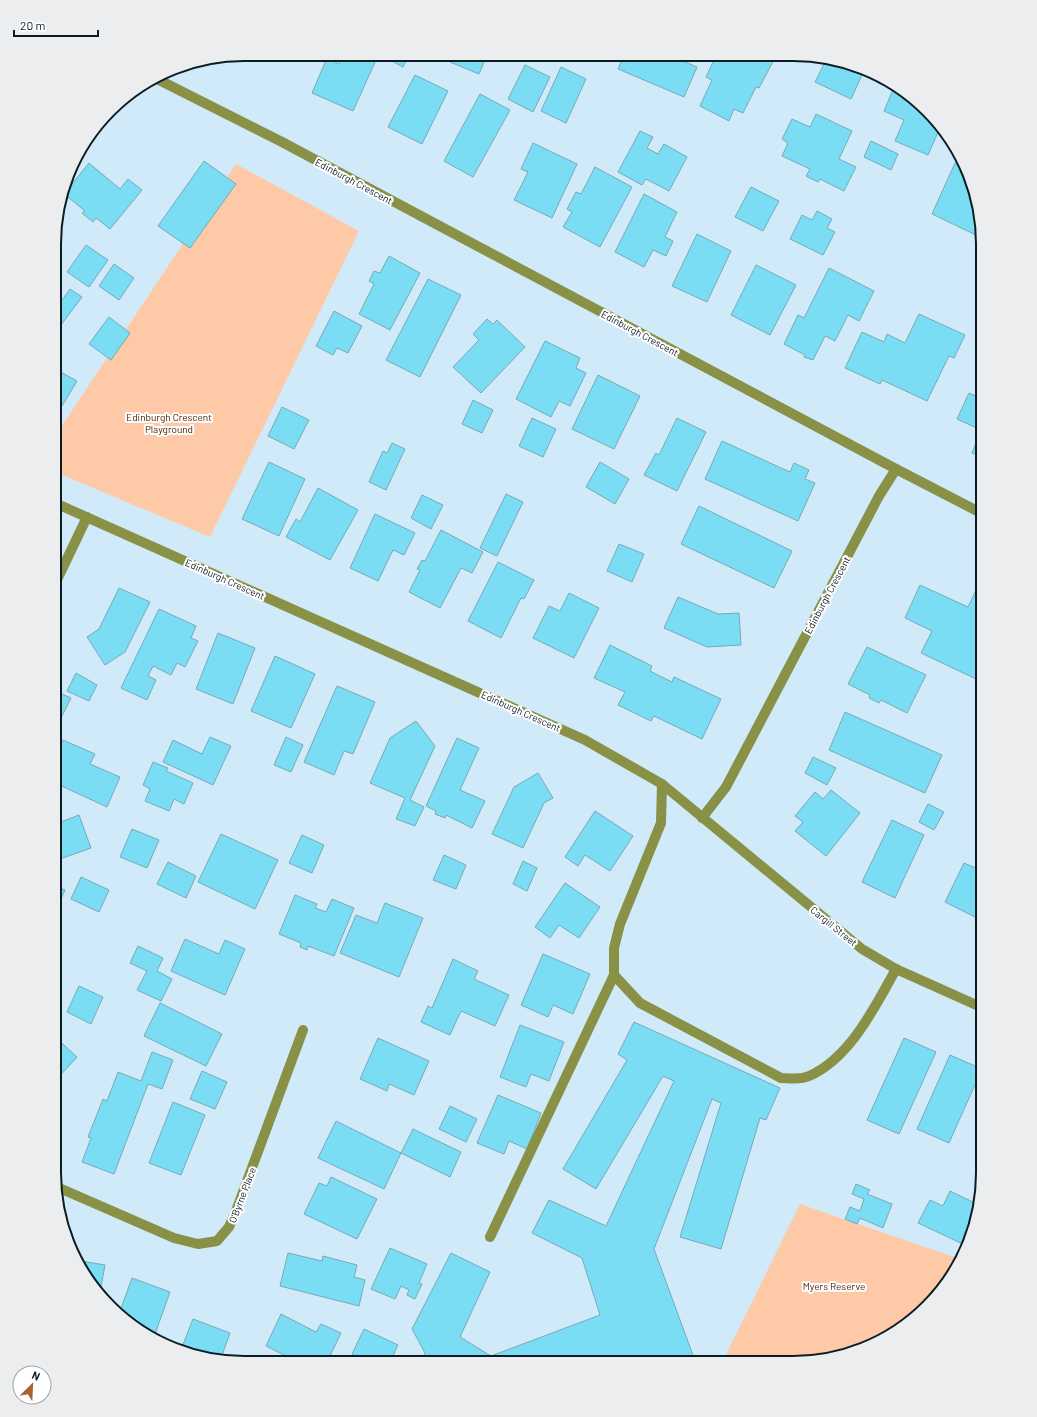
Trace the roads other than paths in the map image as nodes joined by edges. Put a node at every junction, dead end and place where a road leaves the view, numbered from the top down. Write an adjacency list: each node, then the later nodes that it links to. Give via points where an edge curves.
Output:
1 (161, 81): 2 (street, Edinburgh Crescent, via 282,142)
2 (896, 469): 4 (street); 8 (street, Edinburgh Crescent, via 726,787)
3 (61, 506): 5 (street, Edinburgh Crescent)
4 (976, 510)
5 (86, 517): 6 (street); 7 (street, Edinburgh Crescent, via 585,740)
6 (61, 571)
7 (662, 784): 8 (street, Edinburgh Crescent); 10 (street, via 662,823 620,924 614,948)
8 (702, 818): 9 (street, Cargill Street, via 862,949)
9 (896, 969): 10 (street, via 855,1036 833,1061 807,1077 781,1078 640,1003); 11 (street, Cargill Street)
10 (614, 975): 14 (street)
11 (976, 1005)
12 (303, 1030): 13 (street, O'Byrne Place, via 236,1211 229,1227 217,1241 198,1244 174,1238)
13 (62, 1189)
14 (490, 1237)

